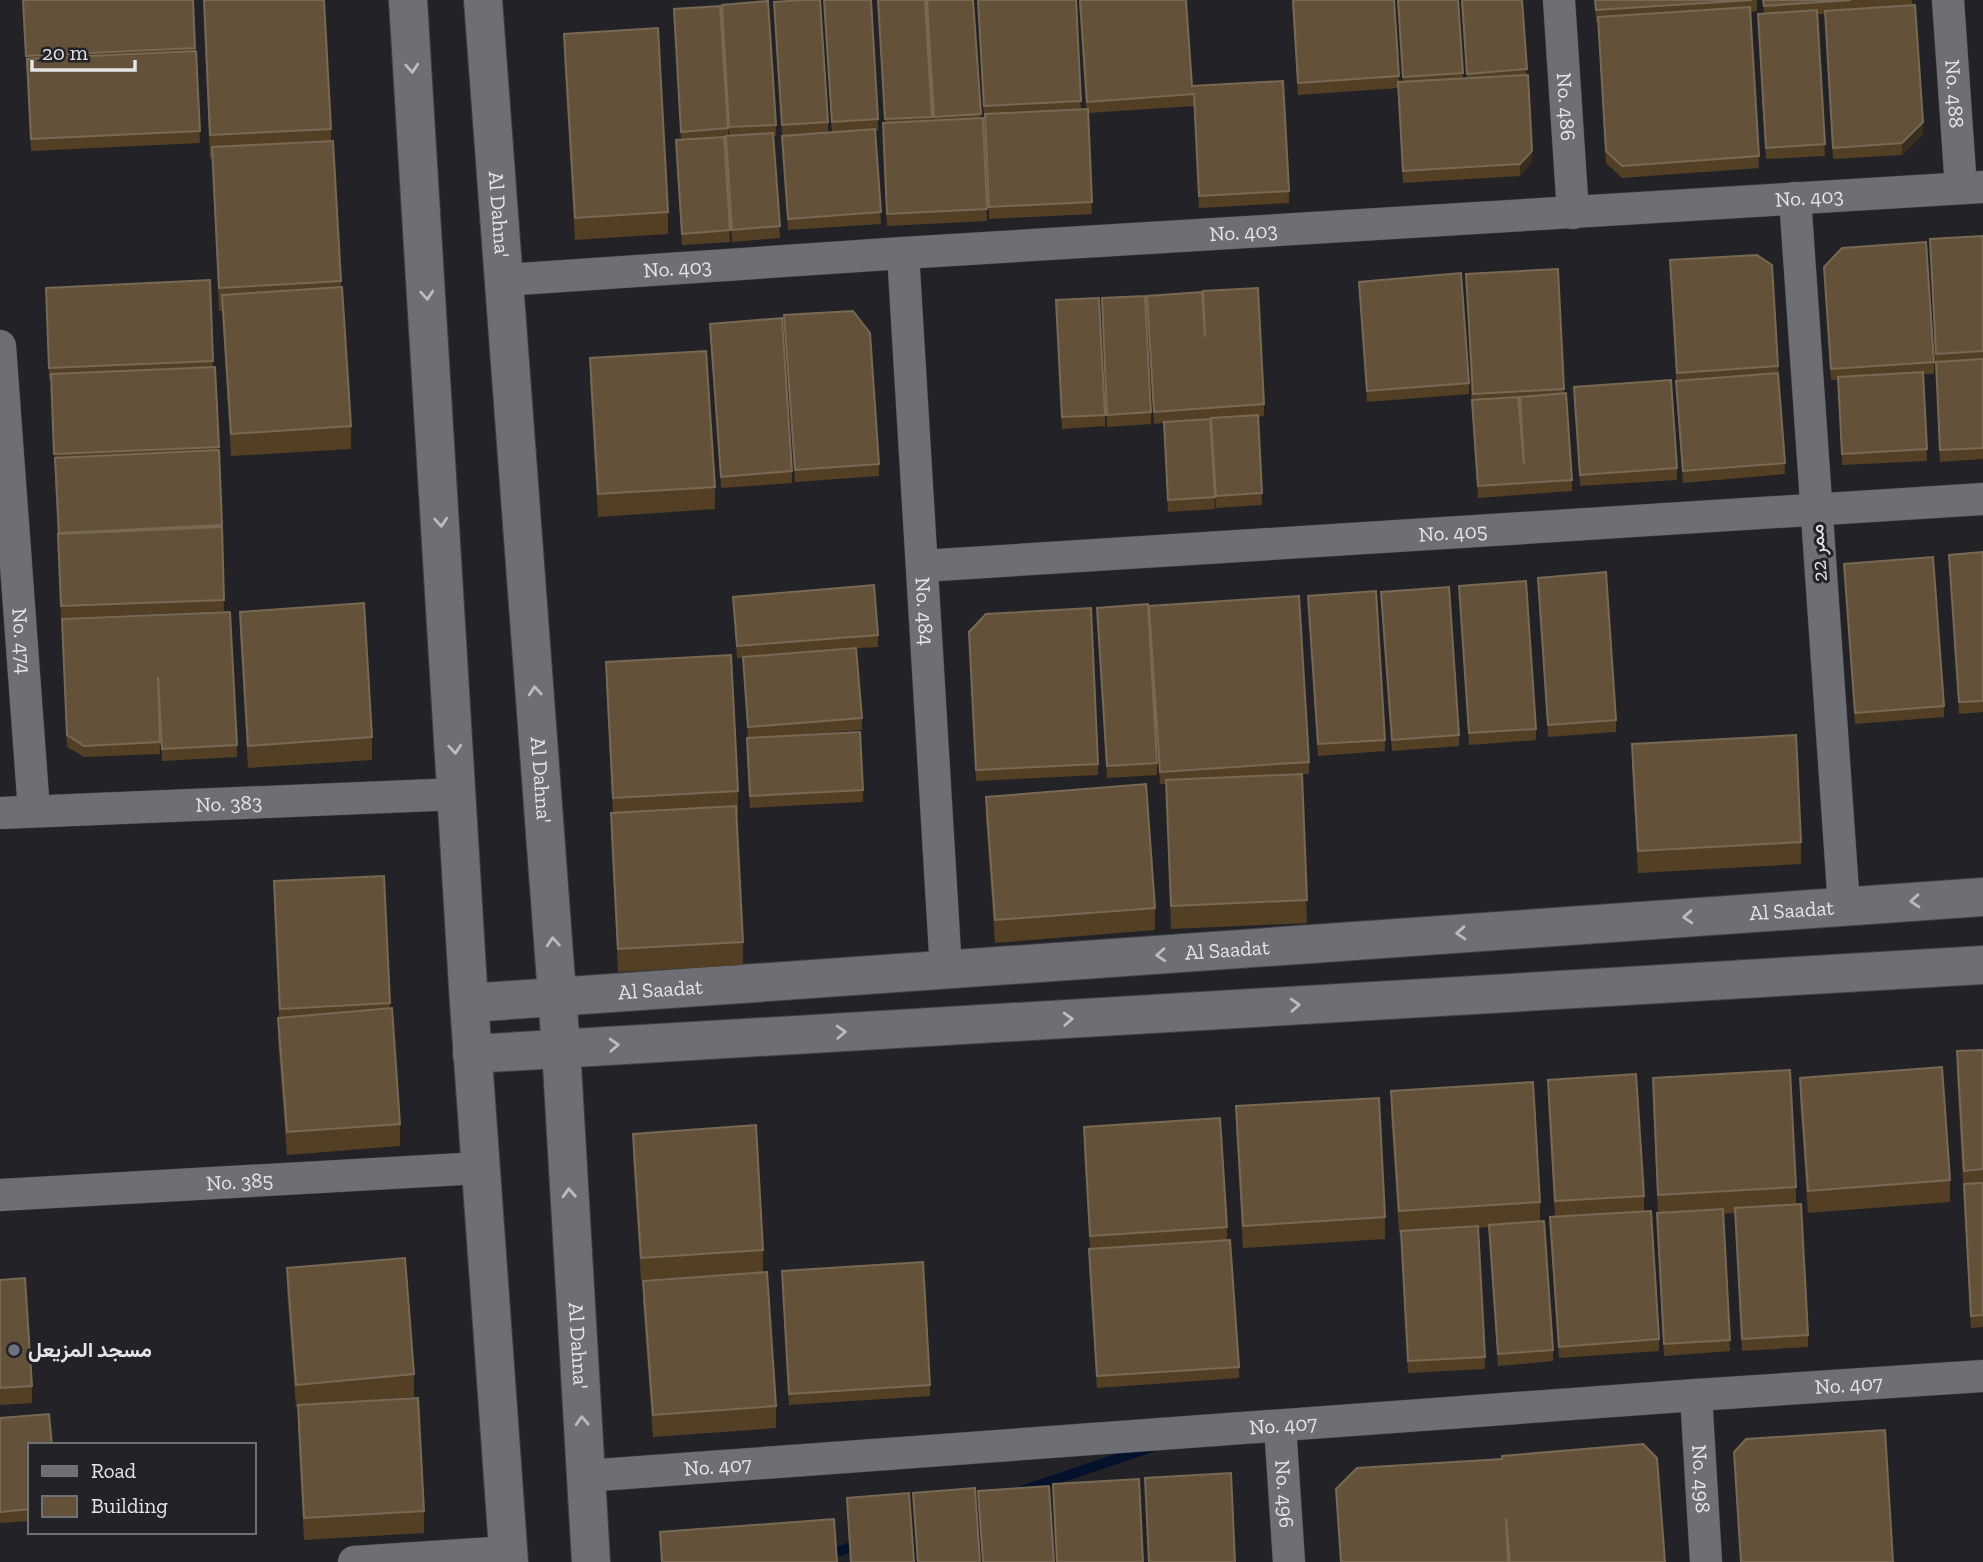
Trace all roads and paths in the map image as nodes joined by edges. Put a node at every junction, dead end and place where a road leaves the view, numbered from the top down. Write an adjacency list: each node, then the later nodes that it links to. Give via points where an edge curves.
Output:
1 (408, 0): 14 (street, one-way to 14)
2 (483, 0): 9 (street, Al Dahna')
3 (1559, 0): 7 (street, No. 486)
4 (1948, 0): 5 (street, No. 488)
5 (1972, 187): 6 (street, No. 403)
6 (1795, 198): 7 (street, No. 403); 12 (street, ممر 22)
7 (1573, 213): 8 (street, No. 403)
8 (903, 253): 9 (street, No. 403); 13 (street, No. 484)
9 (505, 280): 21 (street, Al Dahna', one-way to 9)
10 (0, 346): 15 (street, No. 474)
11 (1983, 499): 12 (street, No. 405)
12 (1815, 508): 13 (street, No. 405); 18 (street, ممر 22)
13 (922, 566): 20 (street, No. 484)
14 (458, 794): 15 (street, No. 383); 22 (street)
15 (34, 811): 16 (street, No. 383)
16 (0, 813)
17 (1983, 897): 18 (street, Al Saadat, one-way to 18)
18 (1844, 906): 20 (street, Al Saadat, one-way to 20)
19 (1983, 965): 23 (street, one-way to 19)
20 (946, 970): 21 (street, Al Saadat)
21 (557, 997): 22 (street, Al Saadat); 23 (street, Al Dahna')
22 (469, 1003): 24 (street)
23 (561, 1048): 24 (street); 30 (street, Al Dahna', one-way to 23)
24 (472, 1054): 25 (street)
25 (480, 1168): 26 (street, No. 385); 31 (street)
26 (0, 1195)
27 (1983, 1376): 28 (street, No. 407)
28 (1696, 1395): 29 (street, No. 407); 35 (street, No. 498)
29 (1280, 1426): 30 (street, No. 407); 34 (street, No. 496)
30 (585, 1476): 33 (street, Al Dahna')
31 (508, 1557): 32 (street)
32 (354, 1562)
33 (591, 1562)
34 (1289, 1562)
35 (1706, 1562)

